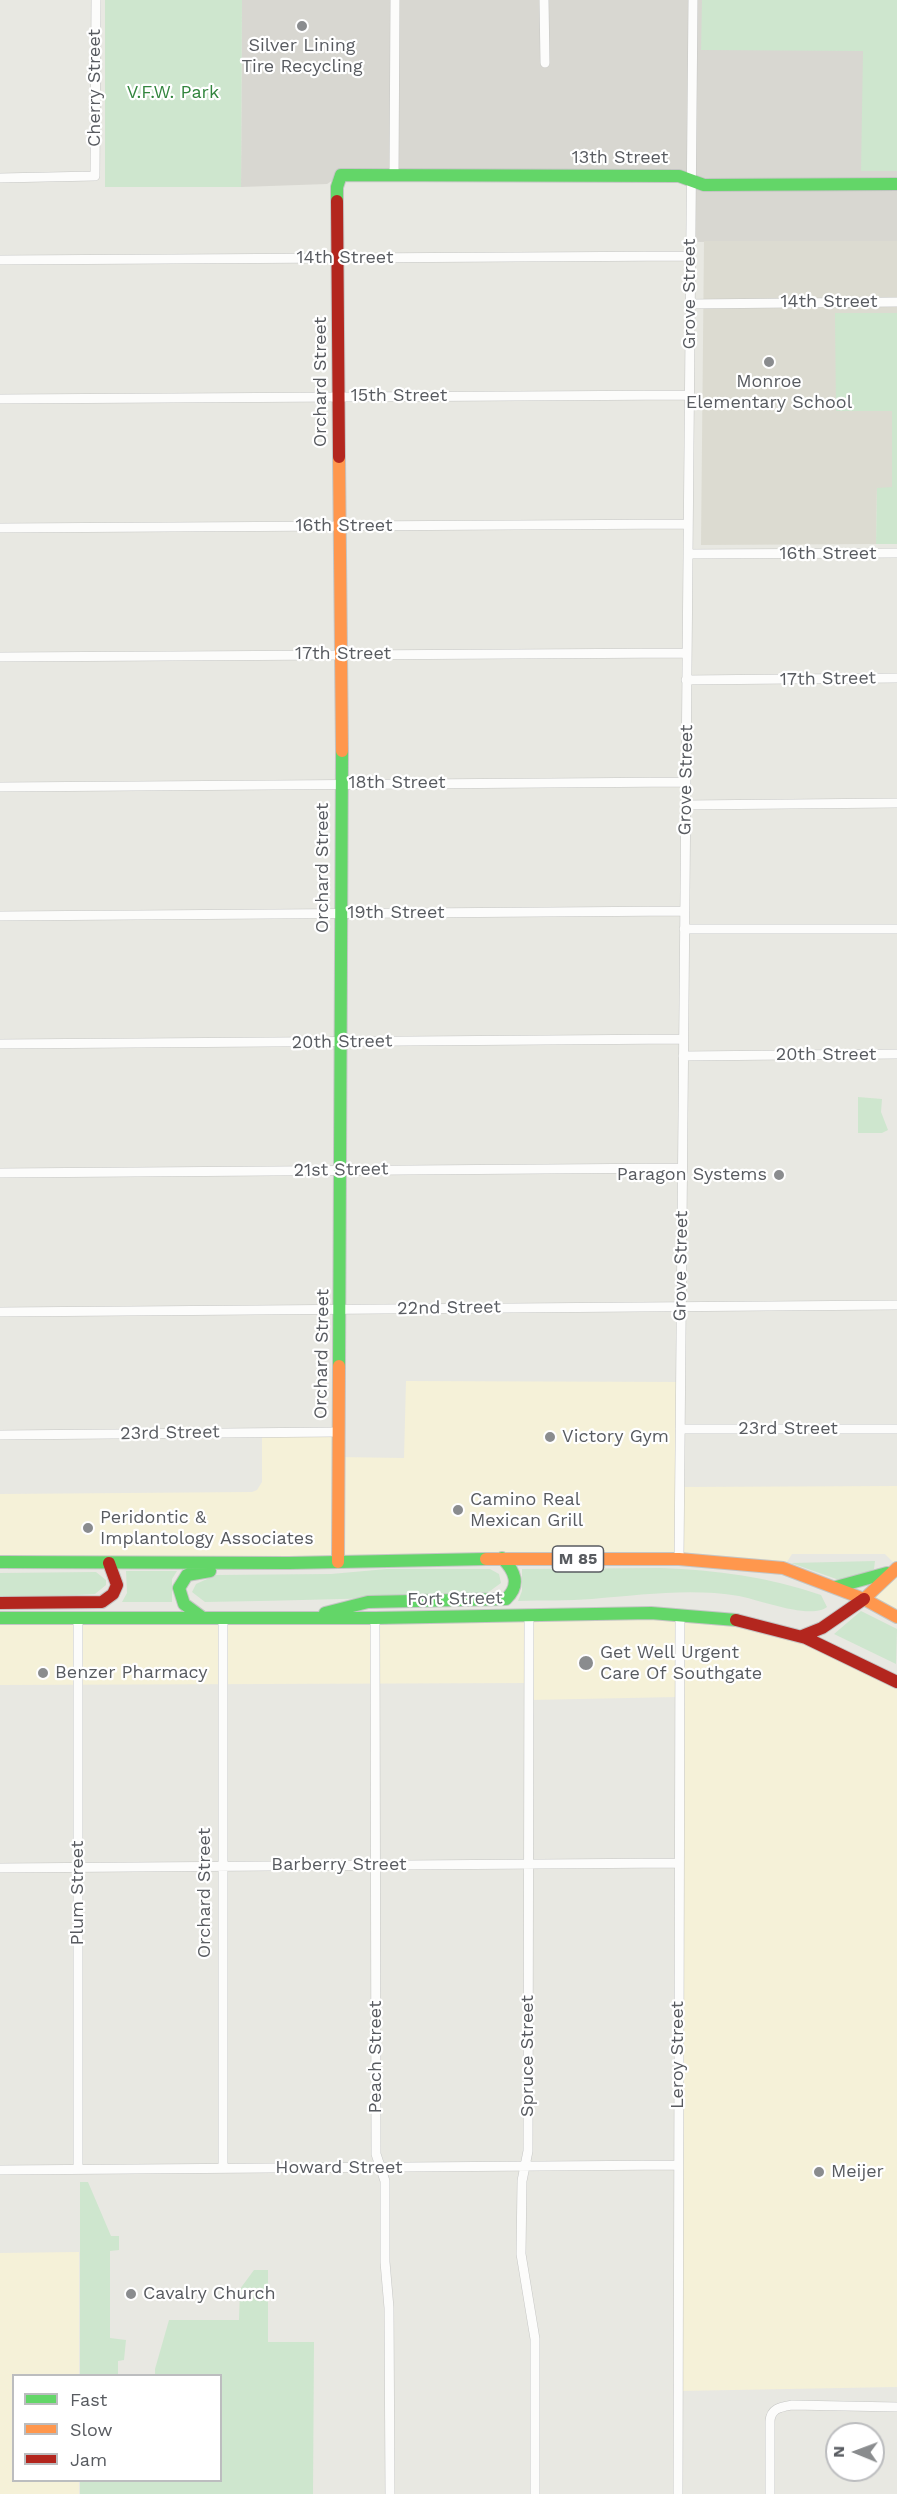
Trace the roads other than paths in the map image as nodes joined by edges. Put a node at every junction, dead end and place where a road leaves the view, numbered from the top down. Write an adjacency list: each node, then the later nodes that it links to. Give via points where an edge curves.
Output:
1 (96, 0): 8 (street, Cherry Street, via 95,176)
2 (395, 0): 7 (street)
3 (544, 0): 5 (street)
4 (693, 0): 9 (street, Grove Street)
5 (545, 63)
6 (341, 175): 7 (main road, 13th Street); 12 (main road, Orchard Street, via 337,187)
7 (394, 176): 9 (main road, 13th Street, via 679,176)
8 (0, 178)
9 (691, 181): 10 (main road, 13th Street, via 704,185); 11 (street, Grove Street)
10 (897, 184)
11 (690, 256): 12 (street, 14th Street); 15 (street, Grove Street)
12 (338, 258): 13 (street, 14th Street); 17 (main road, Orchard Street)
13 (0, 260)
14 (897, 302): 15 (street, 14th Street)
15 (690, 304): 16 (street, Grove Street)
16 (689, 395): 17 (street, 15th Street); 19 (street, Grove Street)
17 (338, 397): 18 (street, 15th Street); 20 (main road, Orchard Street)
18 (0, 399)
19 (688, 524): 20 (street, 16th Street); 23 (street, Grove Street)
20 (340, 526): 21 (street, 16th Street); 25 (main road, Orchard Street)
21 (0, 528)
22 (897, 553): 23 (street, 16th Street)
23 (688, 554): 24 (street, Grove Street)
24 (686, 653): 25 (street, 17th Street); 28 (street, Grove Street)
25 (339, 654): 26 (street, 17th Street); 30 (main road, Orchard Street)
26 (0, 657)
27 (897, 678): 28 (street, 17th Street)
28 (686, 680): 29 (street, Grove Street)
29 (686, 782): 30 (street, 18th Street); 33 (street, Grove Street)
30 (341, 783): 31 (street, 18th Street); 35 (main road, Orchard Street)
31 (0, 787)
32 (897, 803): 33 (street)
33 (685, 805): 34 (street, Grove Street)
34 (684, 911): 35 (street, 19th Street); 37 (street, Grove Street)
35 (341, 913): 36 (street, 19th Street); 40 (main road, Orchard Street)
36 (0, 916)
37 (684, 929): 38 (street); 39 (street, Grove Street)
38 (897, 929)
39 (683, 1039): 40 (street, 20th Street); 43 (street, Grove Street)
40 (342, 1042): 41 (street, 20th Street); 45 (main road, Orchard Street)
41 (0, 1044)
42 (897, 1054): 43 (street, 20th Street)
43 (683, 1056): 44 (street, Grove Street)
44 (682, 1168): 45 (street, 21st Street); 47 (street, Grove Street)
45 (341, 1170): 46 (street, 21st Street); 49 (main road, Orchard Street)
46 (0, 1173)
47 (681, 1305): 48 (street, 22nd Street); 49 (street, 22nd Street); 51 (street, Grove Street)
48 (897, 1305)
49 (341, 1309): 50 (street, 22nd Street); 53 (main road, Orchard Street)
50 (0, 1312)
51 (680, 1429): 52 (street, 23rd Street); 56 (street, Grove Street)
52 (897, 1429)
53 (339, 1432): 54 (street, 23rd Street); 59 (main road, Orchard Street)
54 (0, 1435)
55 (502, 1558): 56 (main road, M 85); 57 (main road, M 85); 70 (main road, via 515,1573 516,1582 515,1590 506,1599 368,1602)
56 (679, 1559): 62 (main road, M 85, via 783,1568)
57 (384, 1560): 59 (main road, M 85); 72 (main road, via 345,1569 192,1573 181,1582 180,1595 190,1611)
58 (0, 1562): 60 (main road, M 85)
59 (338, 1562): 60 (main road, M 85)
60 (109, 1563): 64 (main road, via 119,1587 102,1602)
61 (892, 1570): 62 (main road, via 854,1585); 63 (main road)
62 (831, 1587): 63 (main road, M 85)
63 (864, 1599): 68 (main road, M 85); 74 (main road, via 822,1629)
64 (0, 1604)
65 (680, 1615): 66 (main road, Fort Street); 74 (main road, Fort Street, via 749,1622); 76 (street, Leroy Street)
66 (529, 1616): 71 (main road, Fort Street); 78 (street, Spruce Street)
67 (78, 1617): 69 (main road, Fort Street); 72 (main road, Fort Street); 80 (street, Plum Street)
68 (897, 1617)
69 (0, 1618)
70 (303, 1618): 71 (main road, Fort Street); 73 (main road, Fort Street)
71 (375, 1618): 79 (street, Peach Street)
72 (204, 1619): 73 (main road, Fort Street)
73 (224, 1619): 77 (street, Orchard Street)
74 (802, 1636): 75 (main road, Fort Street)
75 (897, 1682)
76 (677, 1863): 78 (street, Barberry Street); 82 (street, Leroy Street)
77 (224, 1864): 79 (street, Barberry Street); 80 (street, Barberry Street); 85 (street, Orchard Street)
78 (529, 1864): 79 (street, Barberry Street); 83 (street, Spruce Street)
79 (376, 1865): 84 (street, Peach Street, via 376,2154)
80 (78, 1867): 81 (street, Barberry Street); 86 (street, Plum Street)
81 (0, 1868)
82 (678, 2165): 83 (street, Howard Street); 91 (street, Leroy Street)
83 (525, 2166): 84 (street, Howard Street); 90 (street, Spruce Street, via 521,2254 535,2339)
84 (381, 2167): 85 (street, Howard Street); 89 (street, Peach Street, via 389,2308)
85 (223, 2168): 86 (street, Howard Street)
86 (78, 2169): 87 (street, Howard Street)
87 (0, 2170)
88 (897, 2407): 92 (street, via 777,2408 770,2421)
89 (390, 2494)
90 (535, 2494)
91 (678, 2494)
92 (770, 2494)

